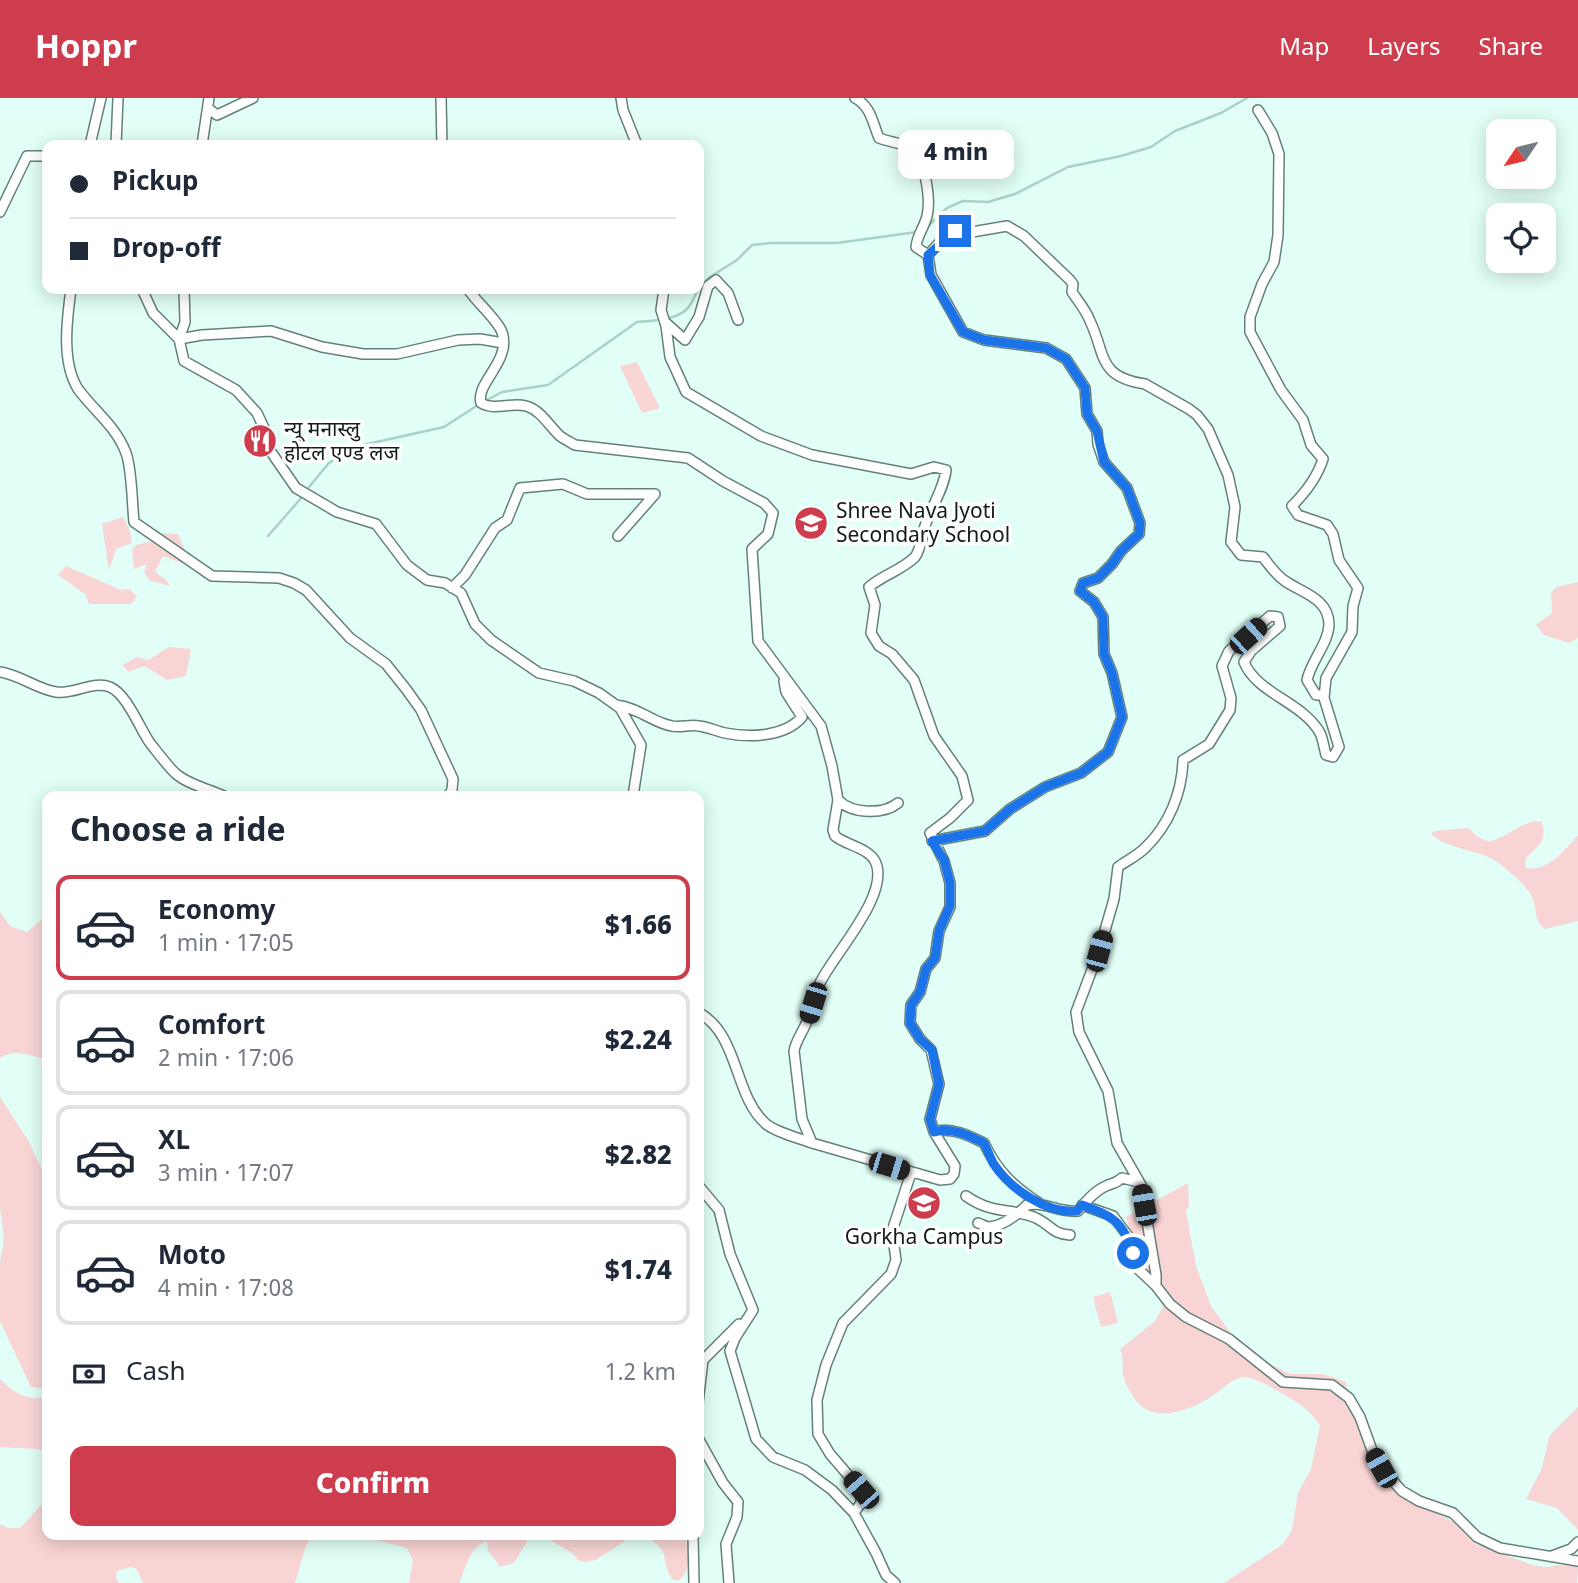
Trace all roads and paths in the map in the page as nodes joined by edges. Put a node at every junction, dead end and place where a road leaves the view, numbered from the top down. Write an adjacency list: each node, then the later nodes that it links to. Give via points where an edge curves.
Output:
1 (101, 98): 10 (street)
2 (118, 98): 11 (street)
3 (209, 98): 8 (street)
4 (253, 98): 8 (street, via 217,115)
5 (441, 98): 13 (street)
6 (621, 98): 14 (street)
7 (855, 98): 17 (street, via 869,111 879,138 917,153 928,196 927,217 916,247)
8 (209, 109): 12 (street)
9 (1258, 110): 31 (street, via 1279,154 1278,235 1274,262 1250,317 1250,332 1323,459 1318,473 1292,506 1298,515 1327,525 1334,534 1339,560 1358,588 1352,632 1326,678)
10 (91, 140)
11 (117, 140)
12 (203, 140)
13 (442, 140)
14 (635, 140)
15 (42, 156): 16 (street, via 27,156)
16 (0, 212)
17 (928, 255): 31 (street, via 955,231 1007,226 1024,236 1073,284 1072,292 1113,373 1145,384 1197,415 1228,475 1235,507 1231,535 1235,549 1241,555 1263,557 1287,582 1315,597 1326,614 1329,624 1307,680 1316,695); 38 (street, via 930,275 963,332 984,340 1046,348 1066,359 1085,388 1087,414 1097,431 1104,462 1127,488 1140,523 1139,534 1098,578 1083,583 1080,591 1103,617 1104,654 1122,717 1108,752 1081,773 1045,787 1010,809 985,831)
18 (71, 294): 34 (street, via 69,367 78,388 112,426 127,454 134,522 212,576 279,578 306,590 350,638 386,664 421,710 453,779)
19 (144, 294): 25 (street, via 153,313)
20 (184, 294): 25 (street, via 185,322)
21 (472, 294): 26 (street, via 502,331)
22 (664, 294): 24 (street)
23 (738, 320): 24 (street, via 728,293 716,280 708,286 699,317 685,340)
24 (665, 322): 38 (street, via 670,357 687,392 761,436 812,455 896,472 946,470 917,554 869,587 875,605 871,633 914,680 934,736 962,776 968,800 930,833)
25 (179, 339): 26 (street, via 271,331 363,354 397,354 458,340); 28 (street, via 184,360 236,390 257,413 270,449 296,488 337,512 376,524 407,565 427,580)
26 (503, 343): 30 (street, via 493,374 479,396 485,406 528,406 575,445 688,457 764,503 772,513 768,534 752,549 758,640)
27 (618, 536): 28 (street, via 655,494 587,494 562,484 520,488 507,520 495,528)
28 (452, 588): 32 (street, via 461,593 475,624 491,640 539,673 574,681)
29 (0, 672): 33 (street, via 57,692 111,687 175,773)
30 (783, 676): 32 (street, via 786,692 802,717 768,735 728,734 696,725 674,727); 36 (street, via 821,726)
31 (1324, 695): 43 (street, via 1339,747 1333,757 1326,755 1321,735 1310,720 1249,674 1244,662 1251,651 1280,626 1278,617 1270,616 1229,651 1222,666 1230,710 1209,744 1183,760 1179,794 1169,817 1145,848 1118,867 1099,951 1076,1012 1079,1032 1108,1091 1117,1143)
32 (616, 705): 35 (street, via 641,745)
33 (212, 791)
34 (451, 791)
35 (634, 791)
36 (838, 800): 37 (street, via 867,811 890,810); 41 (street, via 832,830 875,860 878,883 854,933 819,984 796,1043 802,1119)
37 (898, 803)
38 (932, 841): 40 (street, via 944,860 950,906 939,931 935,958 911,1005 910,1023 932,1050 939,1084 930,1119)
39 (704, 1015): 41 (street, via 725,1041 752,1106 768,1125)
40 (934, 1132): 42 (street, via 955,1166 954,1174 940,1180); 46 (street, via 950,1131 984,1143 1011,1184)
41 (812, 1143): 42 (street)
42 (911, 1173): 55 (street, via 892,1231 896,1260 891,1274 843,1323 817,1400 818,1434 861,1490 861,1503)
43 (1139, 1182): 47 (street, via 1122,1178); 51 (street)
44 (704, 1192): 52 (street, via 719,1210)
45 (967, 1196): 48 (street, via 981,1206)
46 (1039, 1203): 47 (street, via 1069,1212); 48 (street, via 1027,1205)
47 (1082, 1205): 51 (street, via 1113,1216 1128,1236 1138,1269)
48 (1019, 1213): 49 (street, via 988,1227); 50 (street, via 1045,1222 1058,1235)
49 (978, 1223)
50 (1070, 1235)
51 (1156, 1286): 58 (street, via 1186,1317 1229,1339 1283,1382 1332,1385 1349,1398 1381,1468 1402,1491 1453,1513 1477,1537 1500,1548)
52 (752, 1310): 53 (street); 55 (street, via 730,1350 756,1439 773,1457 805,1470 832,1490)
53 (704, 1359)
54 (704, 1449): 61 (street, via 738,1502 726,1545)
55 (854, 1513): 62 (street, via 886,1575)
56 (693, 1540): 60 (street)
57 (1578, 1542): 58 (street)
58 (1550, 1557): 59 (street)
59 (1578, 1561)
60 (694, 1583)
61 (729, 1583)
62 (895, 1583)

